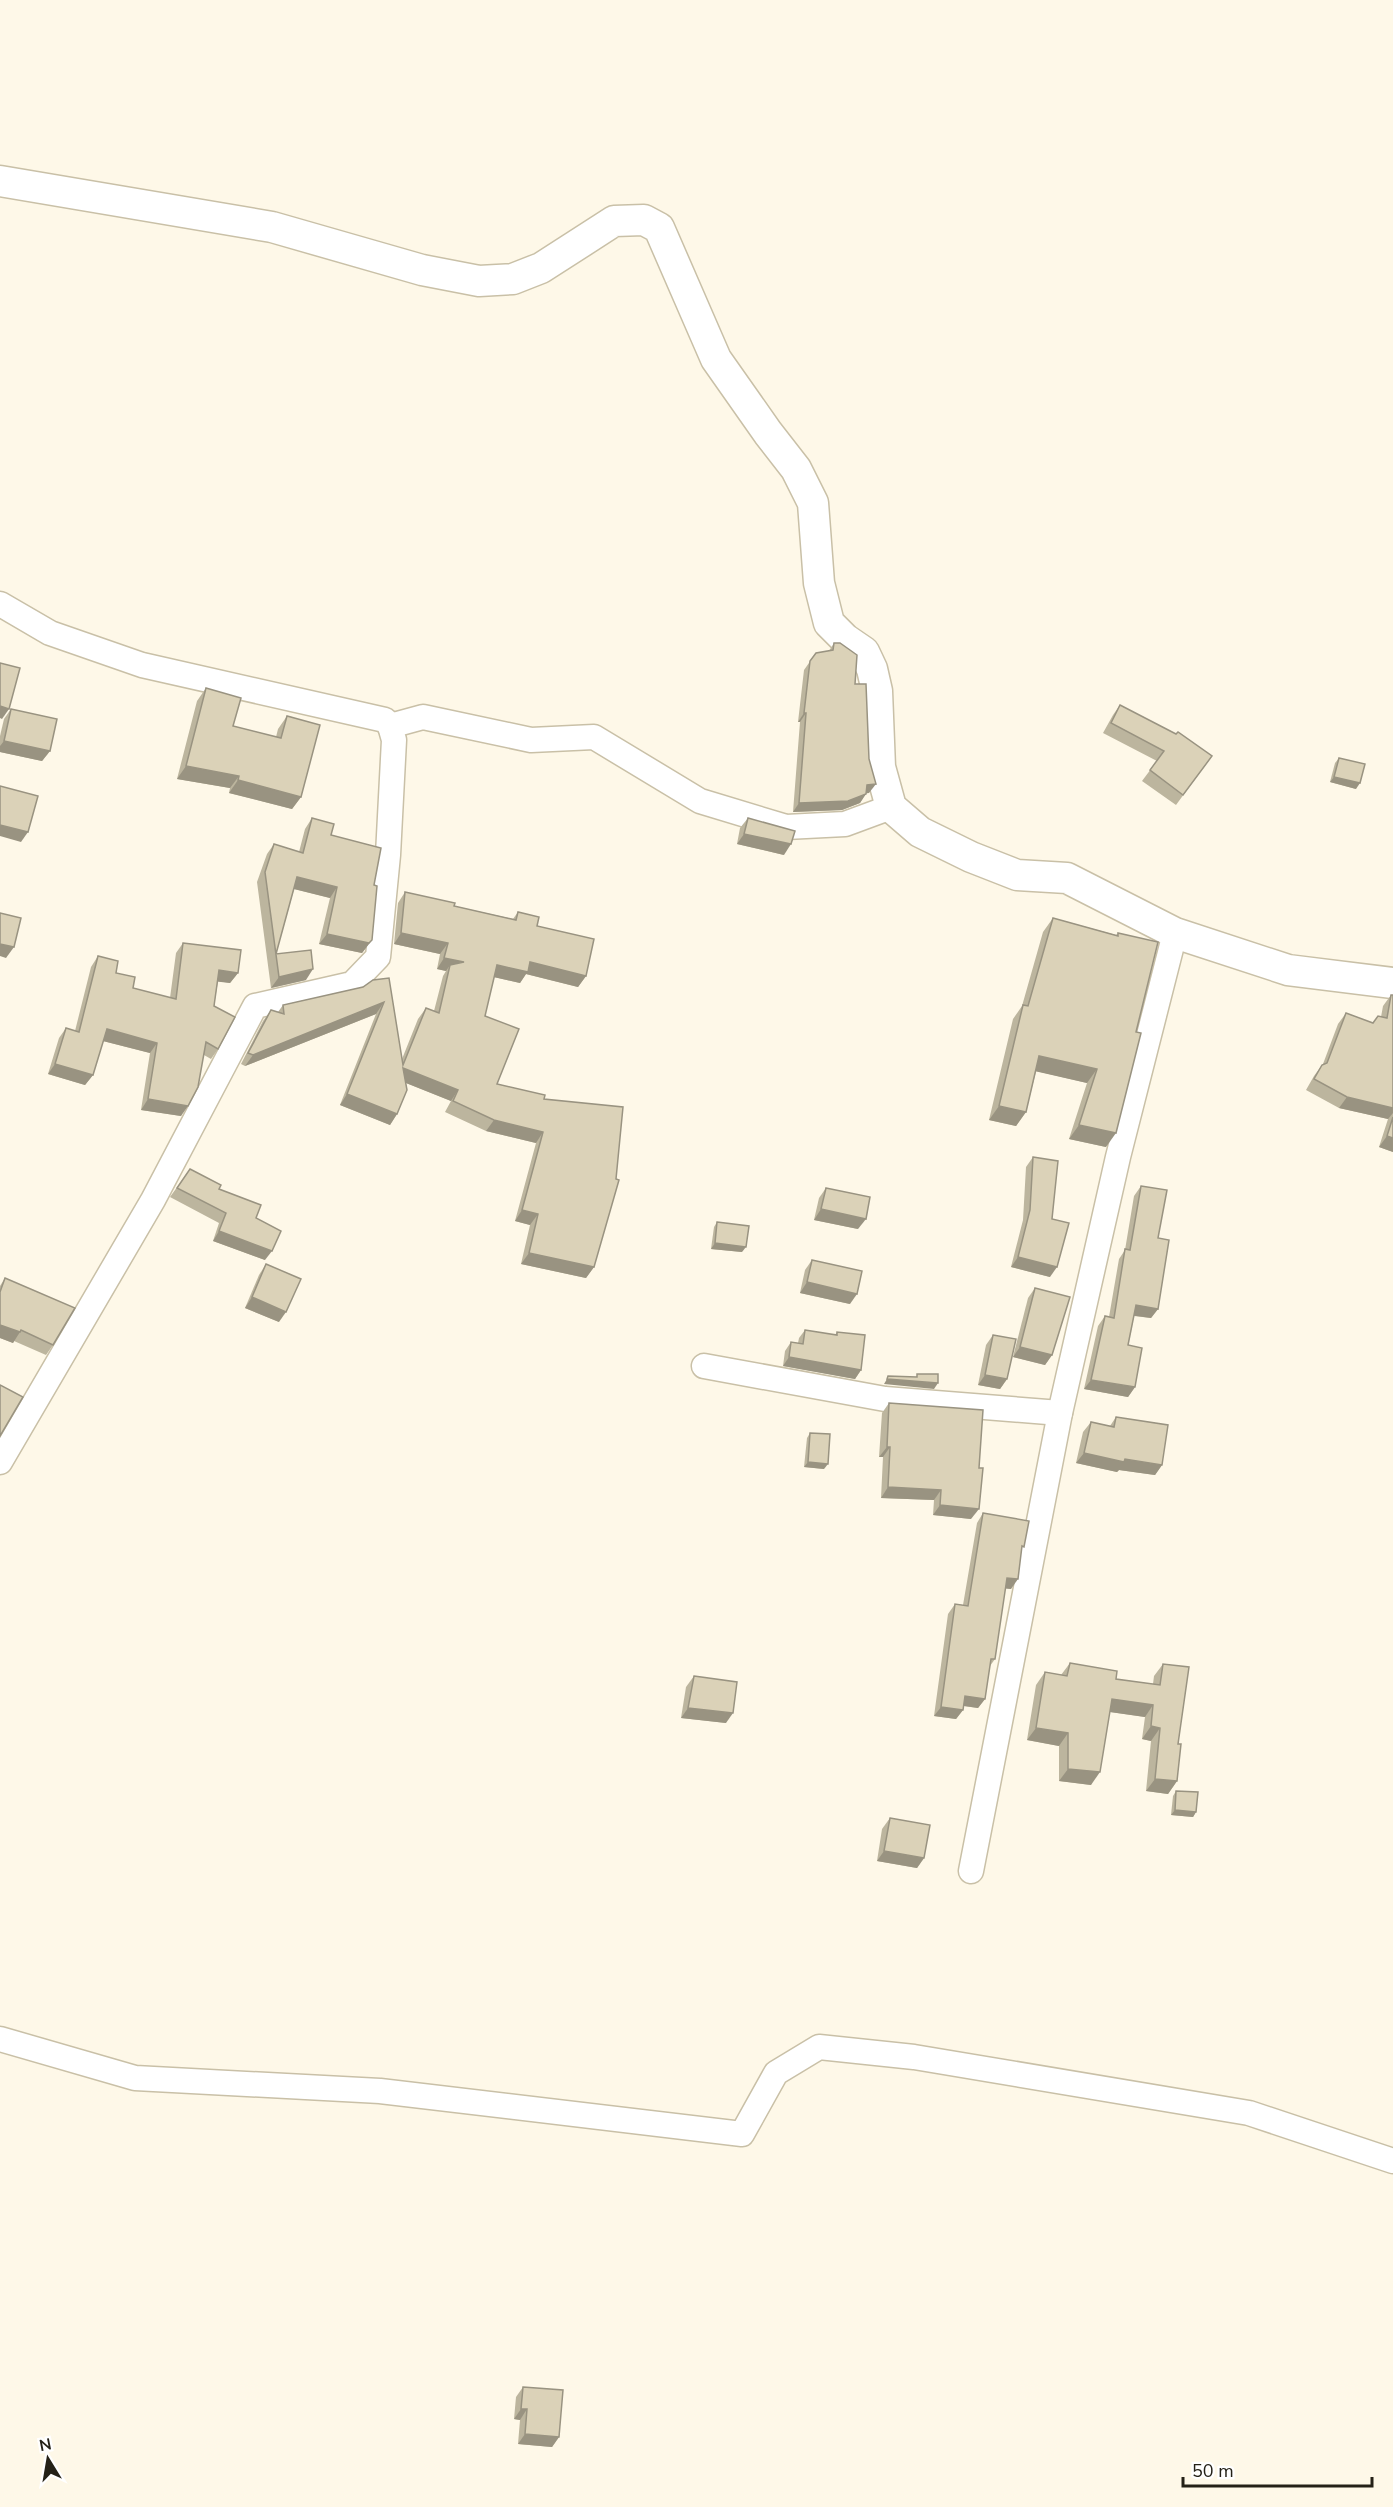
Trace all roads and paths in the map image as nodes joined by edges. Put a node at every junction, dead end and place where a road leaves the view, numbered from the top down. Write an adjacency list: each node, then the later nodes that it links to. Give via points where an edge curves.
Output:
1 (0, 181): 4 (street, via 272,227 422,270 479,281 513,279 541,268 614,221 644,220 659,228 716,359 796,469 813,503 819,583 829,622 844,639 864,652 872,669 877,691 880,767)
2 (0, 604): 3 (street, via 50,633 142,665 385,720)
3 (390, 726): 4 (street, via 423,717 531,740 594,737 700,801 786,827 845,824); 9 (street, via 394,740 378,957 352,984 255,1006 153,1200)
4 (891, 807): 5 (street, via 920,832 971,857 1017,874 1067,879)
5 (1175, 933): 6 (street, via 1288,970); 8 (street, via 1118,1157)
6 (1393, 982)
7 (704, 1366): 8 (street, via 885,1400)
8 (1060, 1413): 10 (street)
9 (0, 1462)
10 (971, 1871)
11 (0, 2039): 12 (street, via 135,2078 380,2091 742,2134 776,2073 819,2047 914,2057 1249,2113)
12 (1393, 2161)

